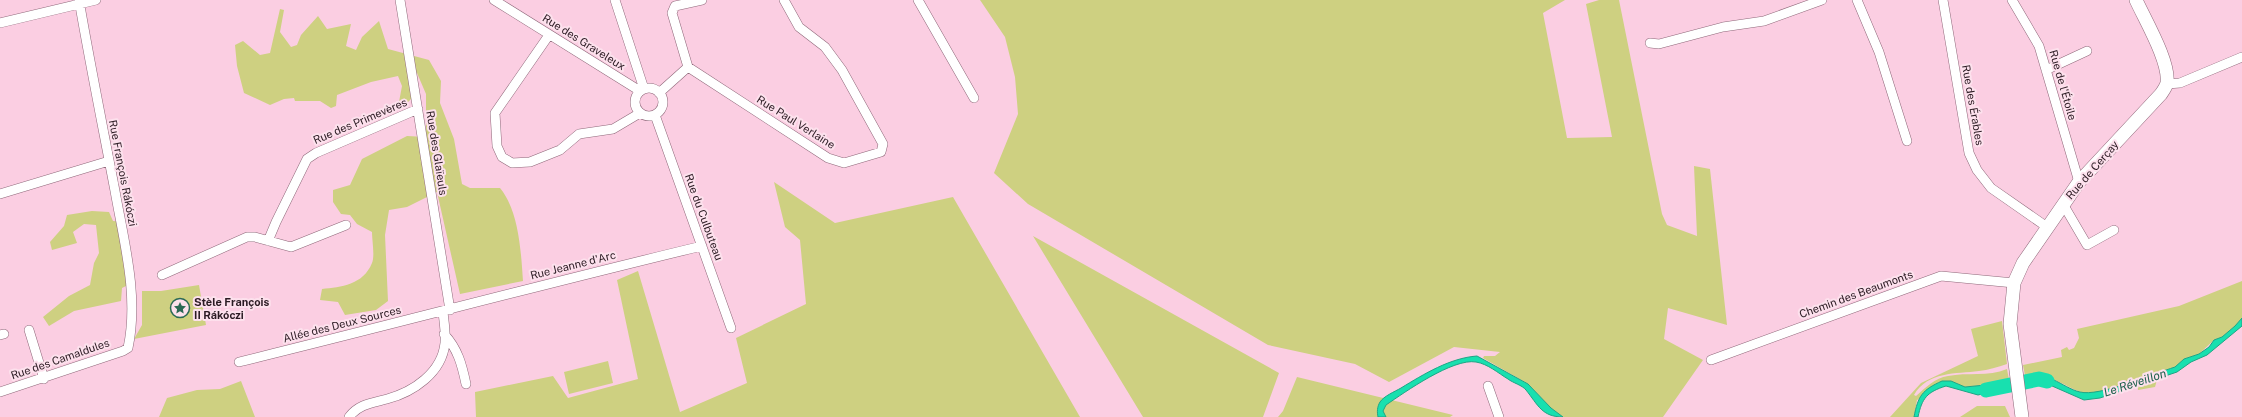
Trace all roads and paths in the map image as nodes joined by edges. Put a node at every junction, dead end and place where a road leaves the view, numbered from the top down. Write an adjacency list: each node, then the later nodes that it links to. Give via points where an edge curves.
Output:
1 (96, 0): 13 (street)
2 (400, 0): 25 (street, Rue des Glaïeuls)
3 (494, 0): 15 (street, Rue des Graveleux)
4 (615, 0): 22 (street)
5 (702, 0): 19 (street, via 675,6 672,14)
6 (784, 0): 19 (street, Rue Paul Verlaine, via 799,27 825,47 842,70 883,144 881,152 844,163 828,158)
7 (918, 0): 24 (street)
8 (1822, 0): 16 (street, via 1764,22 1659,44)
9 (1857, 0): 28 (street, via 1878,52)
10 (1943, 0): 34 (street, Rue des Érables, via 1969,154 1977,170 1992,188)
11 (2012, 0): 20 (street, Rue de l'Étoile, via 2039,46)
12 (2136, 0): 21 (street, via 2160,54)
13 (79, 2): 14 (street); 29 (street, Rue François Rákóczi)
14 (0, 23)
15 (549, 35): 22 (street, Rue des Graveleux); 26 (street, via 496,113 496,146 502,157 512,163 530,162 560,150 579,134 613,129)
16 (1650, 43)
17 (2087, 51): 20 (street)
18 (2242, 57): 21 (street, via 2180,84)
19 (688, 67): 23 (street)
20 (2046, 70): 30 (street, Rue de l'Étoile)
21 (2167, 84): 30 (street, Rue de Cerçay, via 2161,94)
22 (642, 90): 23 (street, via 654,90); 26 (street, via 635,100 635,106)
23 (659, 93): 27 (street, via 662,107)
24 (974, 98)
25 (418, 109): 36 (street, Rue des Primevères, via 307,159); 40 (street, Rue des Glaïeuls)
26 (640, 113): 27 (street, via 647,116)
27 (655, 115): 37 (street, Rue du Culbuteau)
28 (1907, 142)
29 (109, 161): 31 (street); 44 (street, Rue François Rákóczi, via 131,286 132,324)
30 (2079, 182): 32 (street, Rue de Cerçay)
31 (0, 194)
32 (2063, 204): 34 (street, Rue de Cerçay); 35 (street, via 2087,245)
33 (346, 225): 36 (street, via 291,246)
34 (2047, 227): 39 (street, Rue de Cerçay, via 2023,263)
35 (2114, 230)
36 (268, 241): 38 (street, via 247,238)
37 (702, 246): 40 (street, Rue Jeanne d'Arc); 41 (street, Rue du Culbuteau)
38 (162, 276)
39 (2014, 283): 45 (street, Chemin des Beaumonts, via 1940,276); 51 (street, Rue de Cerçay, via 2010,324)
40 (447, 311): 43 (street, Rue des Glaïeuls); 46 (street, Allée des Deux Sources)
41 (731, 328)
42 (29, 330): 47 (street)
43 (444, 334): 48 (street, via 454,344 463,367); 52 (street, Rue des Glaïeuls, via 445,344 439,362 425,380 408,392 361,406)
44 (128, 348): 47 (street, Rue des Camaldules)
45 (1711, 360)
46 (239, 362)
47 (44, 379): 50 (street, Rue des Camaldules)
48 (466, 384)
49 (1488, 386): 53 (street)
50 (0, 392)
51 (2021, 413)
52 (349, 417)
53 (1499, 417)

